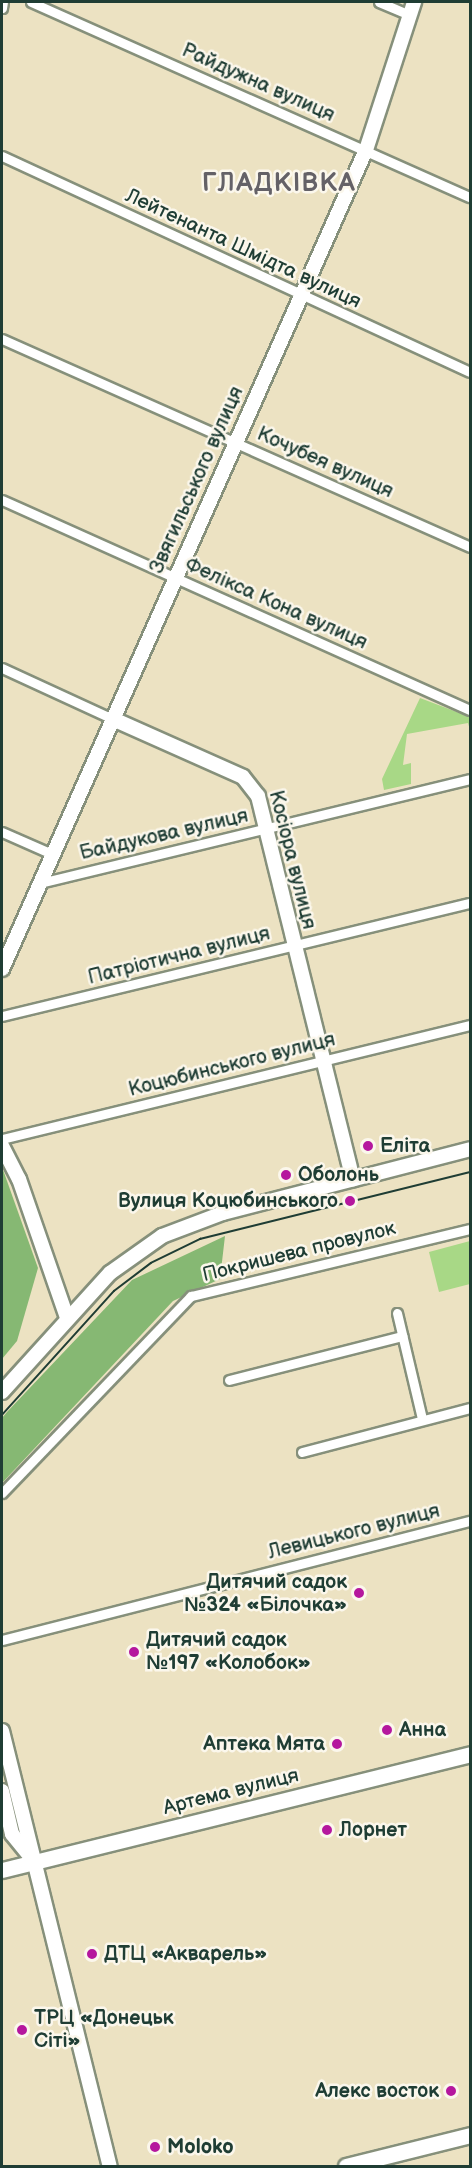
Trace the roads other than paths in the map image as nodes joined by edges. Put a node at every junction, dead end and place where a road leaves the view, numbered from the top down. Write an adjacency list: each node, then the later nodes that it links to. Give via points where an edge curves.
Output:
1 (3, 2): 5 (street)
2 (31, 2): 7 (street, Райдужна вулиця)
3 (379, 2): 6 (street)
4 (414, 2): 6 (street, Звягильського вулиця)
5 (2, 8)
6 (409, 15): 7 (street, Звягильського вулиця)
7 (366, 150): 9 (street, Райдужна вулиця); 10 (street, Звягильського вулиця)
8 (2, 156): 10 (street, Лейтенанта Шмідта вулиця)
9 (471, 197)
10 (301, 296): 12 (street, Лейтенанта Шмідта вулиця); 13 (street, Звягильського вулиця)
11 (2, 339): 13 (street, Кочубея вулиця)
12 (471, 372)
13 (235, 444): 15 (street, Кочубея вулиця); 16 (street, Звягильського вулиця)
14 (2, 500): 16 (street, Фелікса Кона вулиця)
15 (471, 547)
16 (175, 578): 18 (street, Фелікса Кона вулиця); 19 (street, Звягильського вулиця)
17 (2, 668): 19 (street, Косіора вулиця)
18 (471, 710)
19 (113, 719): 21 (street, Косіора вулиця, via 243,777 258,796); 23 (street, Звягильського вулиця)
20 (471, 779): 21 (street, Байдукова вулиця)
21 (266, 830): 24 (street, Байдукова вулиця); 26 (street, Косіора вулиця)
22 (2, 832): 23 (street)
23 (52, 854): 24 (street, Звягильського вулиця)
24 (40, 882): 27 (street, Звягильського вулиця)
25 (471, 903): 26 (street, Патріотична вулиця)
26 (294, 946): 28 (street, Патріотична вулиця); 30 (street, Косіора вулиця)
27 (2, 969)
28 (2, 1016)
29 (471, 1025): 30 (street, Коцюбинського вулиця)
30 (324, 1061): 31 (street, Коцюбинського вулиця); 34 (street, Косіора вулиця)
31 (2, 1139)
32 (2, 1146): 37 (street, via 19,1179)
33 (471, 1149): 34 (street)
34 (353, 1179): 37 (street, via 223,1213 162,1236 110,1272)
35 (471, 1229): 44 (street, Покришева провулок, via 191,1296)
36 (397, 1313): 38 (street)
37 (67, 1318): 40 (street)
38 (402, 1336): 39 (street); 42 (street)
39 (229, 1380)
40 (2, 1392)
41 (471, 1408): 42 (street)
42 (422, 1419): 43 (street)
43 (302, 1452)
44 (2, 1493)
45 (471, 1521): 46 (street, Левицького вулиця)
46 (2, 1640)
47 (2, 1731): 50 (street)
48 (471, 1754): 50 (main road, Артема вулиця)
49 (2, 1791): 50 (street, via 12,1834)
50 (35, 1862): 51 (main road, Артема вулиця); 53 (street)
51 (2, 1870)
52 (471, 2136): 54 (main road)
53 (110, 2166)
54 (346, 2166)

